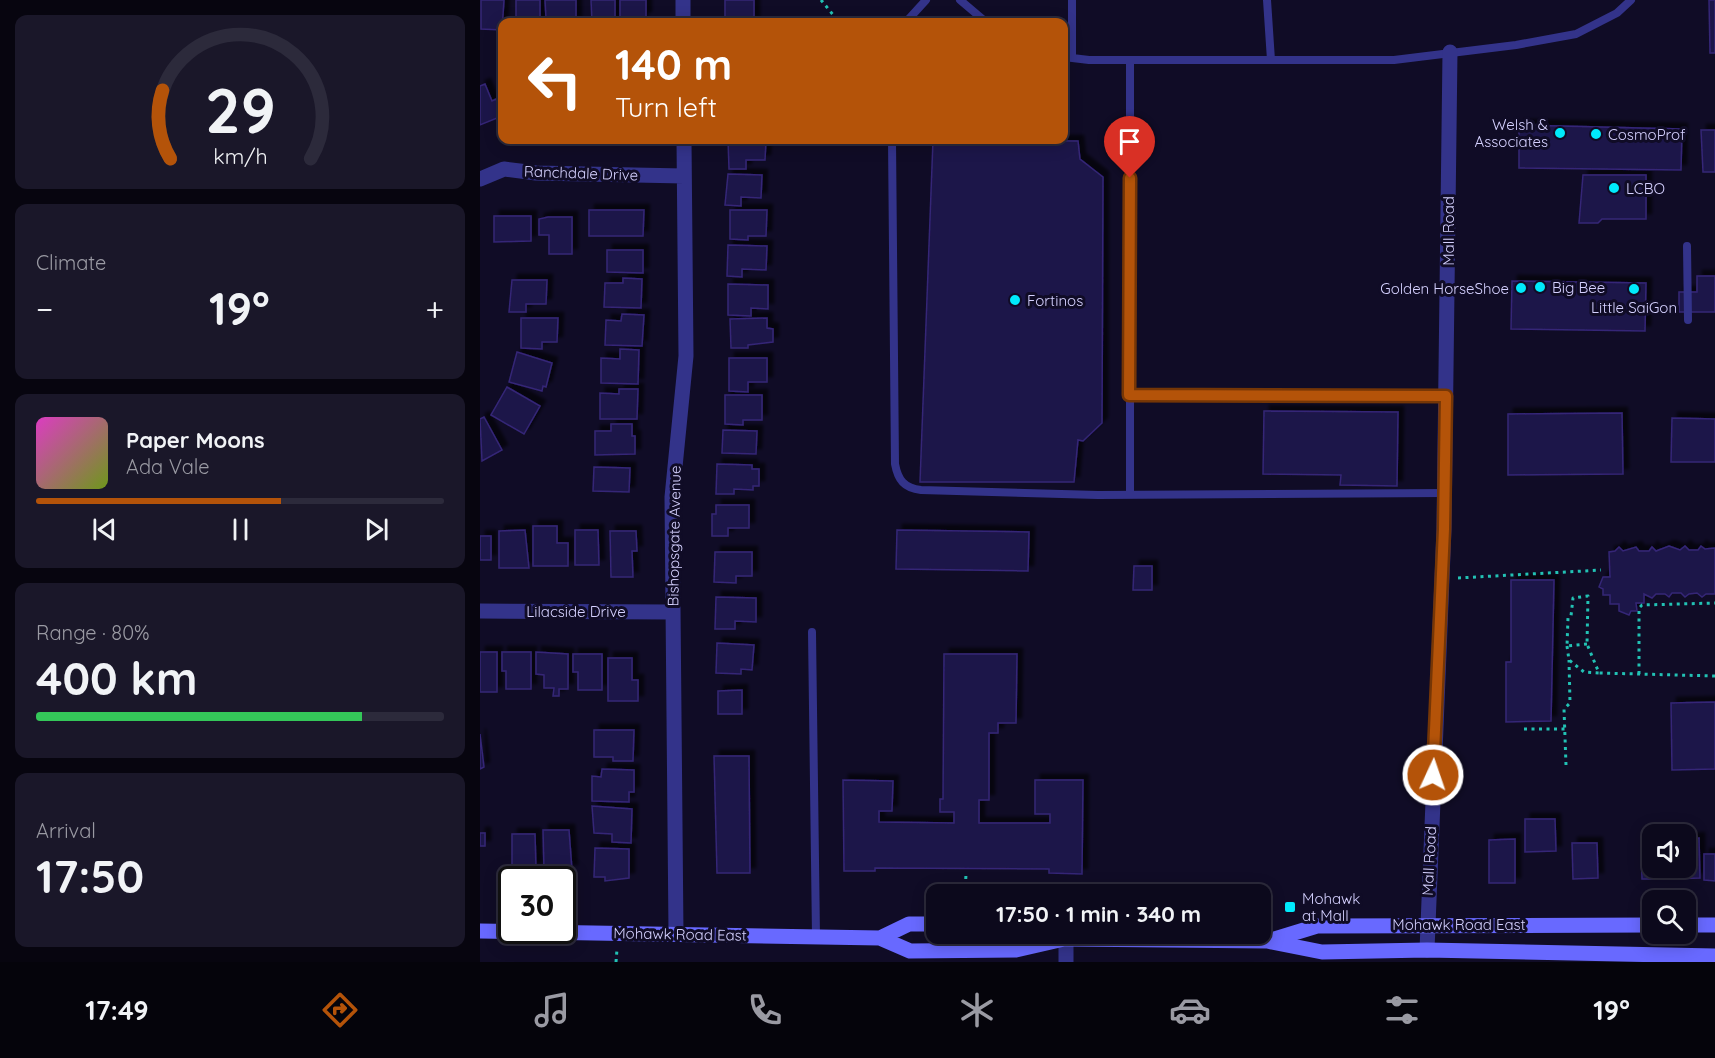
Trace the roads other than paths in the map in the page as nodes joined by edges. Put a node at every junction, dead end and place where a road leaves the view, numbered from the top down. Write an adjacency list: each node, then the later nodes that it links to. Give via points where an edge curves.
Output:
1 (683, 0): 7 (street)
2 (926, 0): 8 (lane)
3 (960, 0): 9 (lane)
4 (1072, 0): 11 (lane)
5 (1267, 0): 13 (lane)
6 (1631, 0): 10 (lane, via 1607,18 1576,33)
7 (683, 18)
8 (910, 18)
9 (981, 18)
10 (1450, 52): 13 (lane, via 1394,60); 21 (street, Mall Road)
11 (1068, 58): 12 (lane)
12 (1130, 60): 13 (lane); 20 (lane)
13 (1271, 60)
14 (684, 144): 16 (street, Bishopsgate Avenue)
15 (892, 144): 23 (lane, via 895,464 900,481 906,487 921,490)
16 (684, 176): 17 (street, Ranchdale Drive, via 504,169); 25 (street, Bishopsgate Avenue, via 686,356 672,497)
17 (480, 179)
18 (1687, 246): 19 (lane)
19 (1688, 320)
20 (1129, 395): 21 (lane); 23 (lane)
21 (1446, 396): 22 (street, Mall Road)
22 (1445, 493): 23 (lane); 28 (street, Mall Road)
23 (1130, 495)
24 (480, 611): 25 (street, Lilacside Drive)
25 (672, 612): 33 (street, Bishopsgate Avenue)
26 (812, 632): 34 (lane)
27 (926, 924): 35 (main road, Mohawk Road East, via 909,924)
28 (1427, 924): 29 (main road, Mohawk Road East); 36 (main road, Mohawk Road East, via 1317,926); 40 (street, Mall Road)
29 (1642, 924)
30 (1696, 925): 31 (main road)
31 (1715, 925)
32 (480, 931): 33 (main road, Mohawk Road East)
33 (676, 934): 34 (main road, Mohawk Road East)
34 (816, 936): 35 (main road, Mohawk Road East)
35 (880, 938): 38 (main road, Mohawk Road East, via 910,951 1016,950)
36 (1271, 940)
37 (1271, 942): 41 (main road, Mohawk Road East)
38 (1043, 944)
39 (1066, 944): 44 (street)
40 (1427, 950): 41 (main road, Mohawk Road East); 43 (main road, Mohawk Road East)
41 (1318, 956)
42 (1715, 956): 43 (main road, Mohawk Road East)
43 (1532, 957)
44 (1066, 962)

